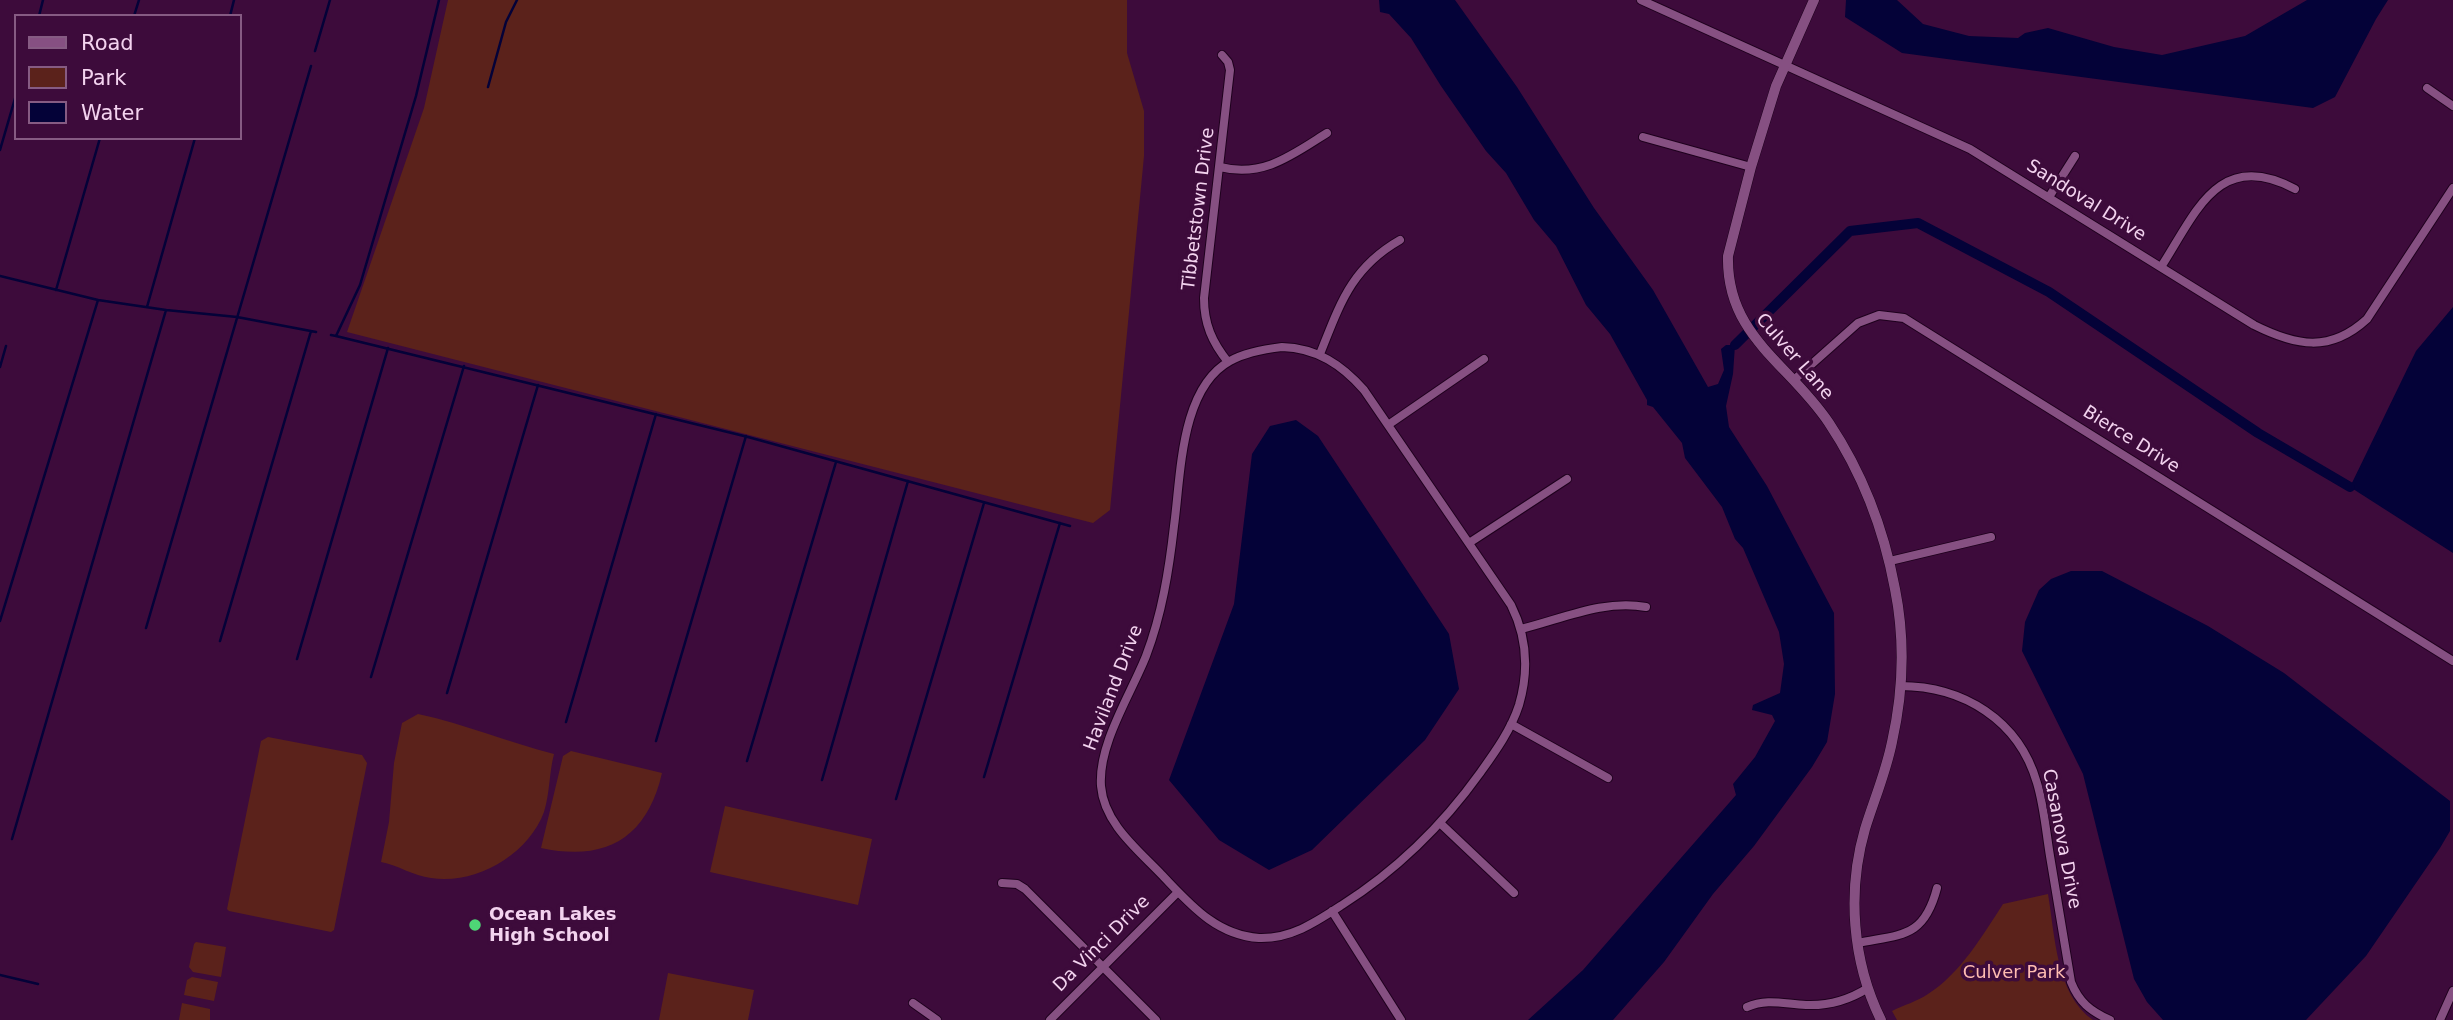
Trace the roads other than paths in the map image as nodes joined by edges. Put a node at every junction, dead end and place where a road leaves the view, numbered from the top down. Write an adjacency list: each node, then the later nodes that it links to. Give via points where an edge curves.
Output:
1 (1641, 0): 4 (street, Sandoval Drive)
2 (1814, 0): 4 (street, Culver Lane)
3 (1222, 55): 10 (street, Tibbetstown Drive, via 1230,69)
4 (1785, 65): 11 (street, Culver Lane); 14 (street, Sandoval Drive, via 1946,137)
5 (2427, 88): 6 (street)
6 (2453, 106)
7 (1327, 133): 10 (street, via 1268,167 1243,171)
8 (1643, 137): 11 (street)
9 (2075, 156): 14 (street)
10 (1220, 167): 19 (street, Tibbetstown Drive, via 1203,298 1209,331)
11 (1751, 167): 20 (street, Culver Lane, via 1728,256 1729,286 1744,324)
12 (2453, 188): 16 (street, Sandoval Drive, via 2376,309 2359,327 2329,341 2305,344 2275,336)
13 (2295, 189): 16 (street, via 2259,176 2226,181 2203,201)
14 (2049, 197): 16 (street, Sandoval Drive)
15 (1400, 240): 17 (street, via 1372,258 1354,279)
16 (2161, 267)
17 (1320, 354): 19 (street, Haviland Drive, via 1282,347); 21 (street, Haviland Drive, via 1353,378)
18 (1484, 359): 21 (street)
19 (1228, 362): 35 (street, Haviland Drive, via 1207,381 1193,405 1161,607 1101,768 1102,792 1114,822)
20 (1795, 379): 25 (street, Culver Lane, via 1857,469); 28 (street, Bierce Drive, via 1858,323 1879,315 1904,318)
21 (1388, 425): 24 (street, Haviland Drive)
22 (1567, 479): 24 (street)
23 (1992, 537): 25 (street)
24 (1469, 543): 27 (street, Haviland Drive, via 1511,605)
25 (1890, 561): 29 (street, Culver Lane, via 1900,628)
26 (1646, 607): 27 (street, via 1604,606)
27 (1521, 629): 30 (street, Haviland Drive, via 1526,672)
28 (2453, 661)
29 (1900, 686): 38 (street, Culver Lane, via 1892,742 1860,852 1854,898); 49 (street, Casanova Drive, via 1947,691 1977,704 2006,727 2024,752 2037,784 2071,982 2088,1009)
30 (1511, 724): 31 (street); 32 (street, Haviland Drive)
31 (1608, 778)
32 (1441, 824): 36 (street); 37 (street, Haviland Drive, via 1373,885)
33 (1002, 883): 39 (street, via 1025,889)
34 (1937, 888): 38 (street, via 1924,921 1908,933)
35 (1178, 892): 37 (street, Haviland Drive, via 1207,919 1250,937 1291,933); 39 (street, Da Vinci Drive)
36 (1514, 893)
37 (1332, 911): 47 (street)
38 (1858, 943): 40 (street, Culver Lane)
39 (1101, 966): 45 (street, Da Vinci Drive); 46 (street)
40 (1868, 988): 43 (street, via 1822,1005 1761,1001); 48 (street, Culver Lane)
41 (2453, 991): 50 (street)
42 (913, 1003): 44 (street)
43 (1746, 1007)
44 (937, 1020)
45 (1050, 1020)
46 (1156, 1020)
47 (1401, 1020)
48 (1881, 1020)
49 (2110, 1020)
50 (2440, 1020)

